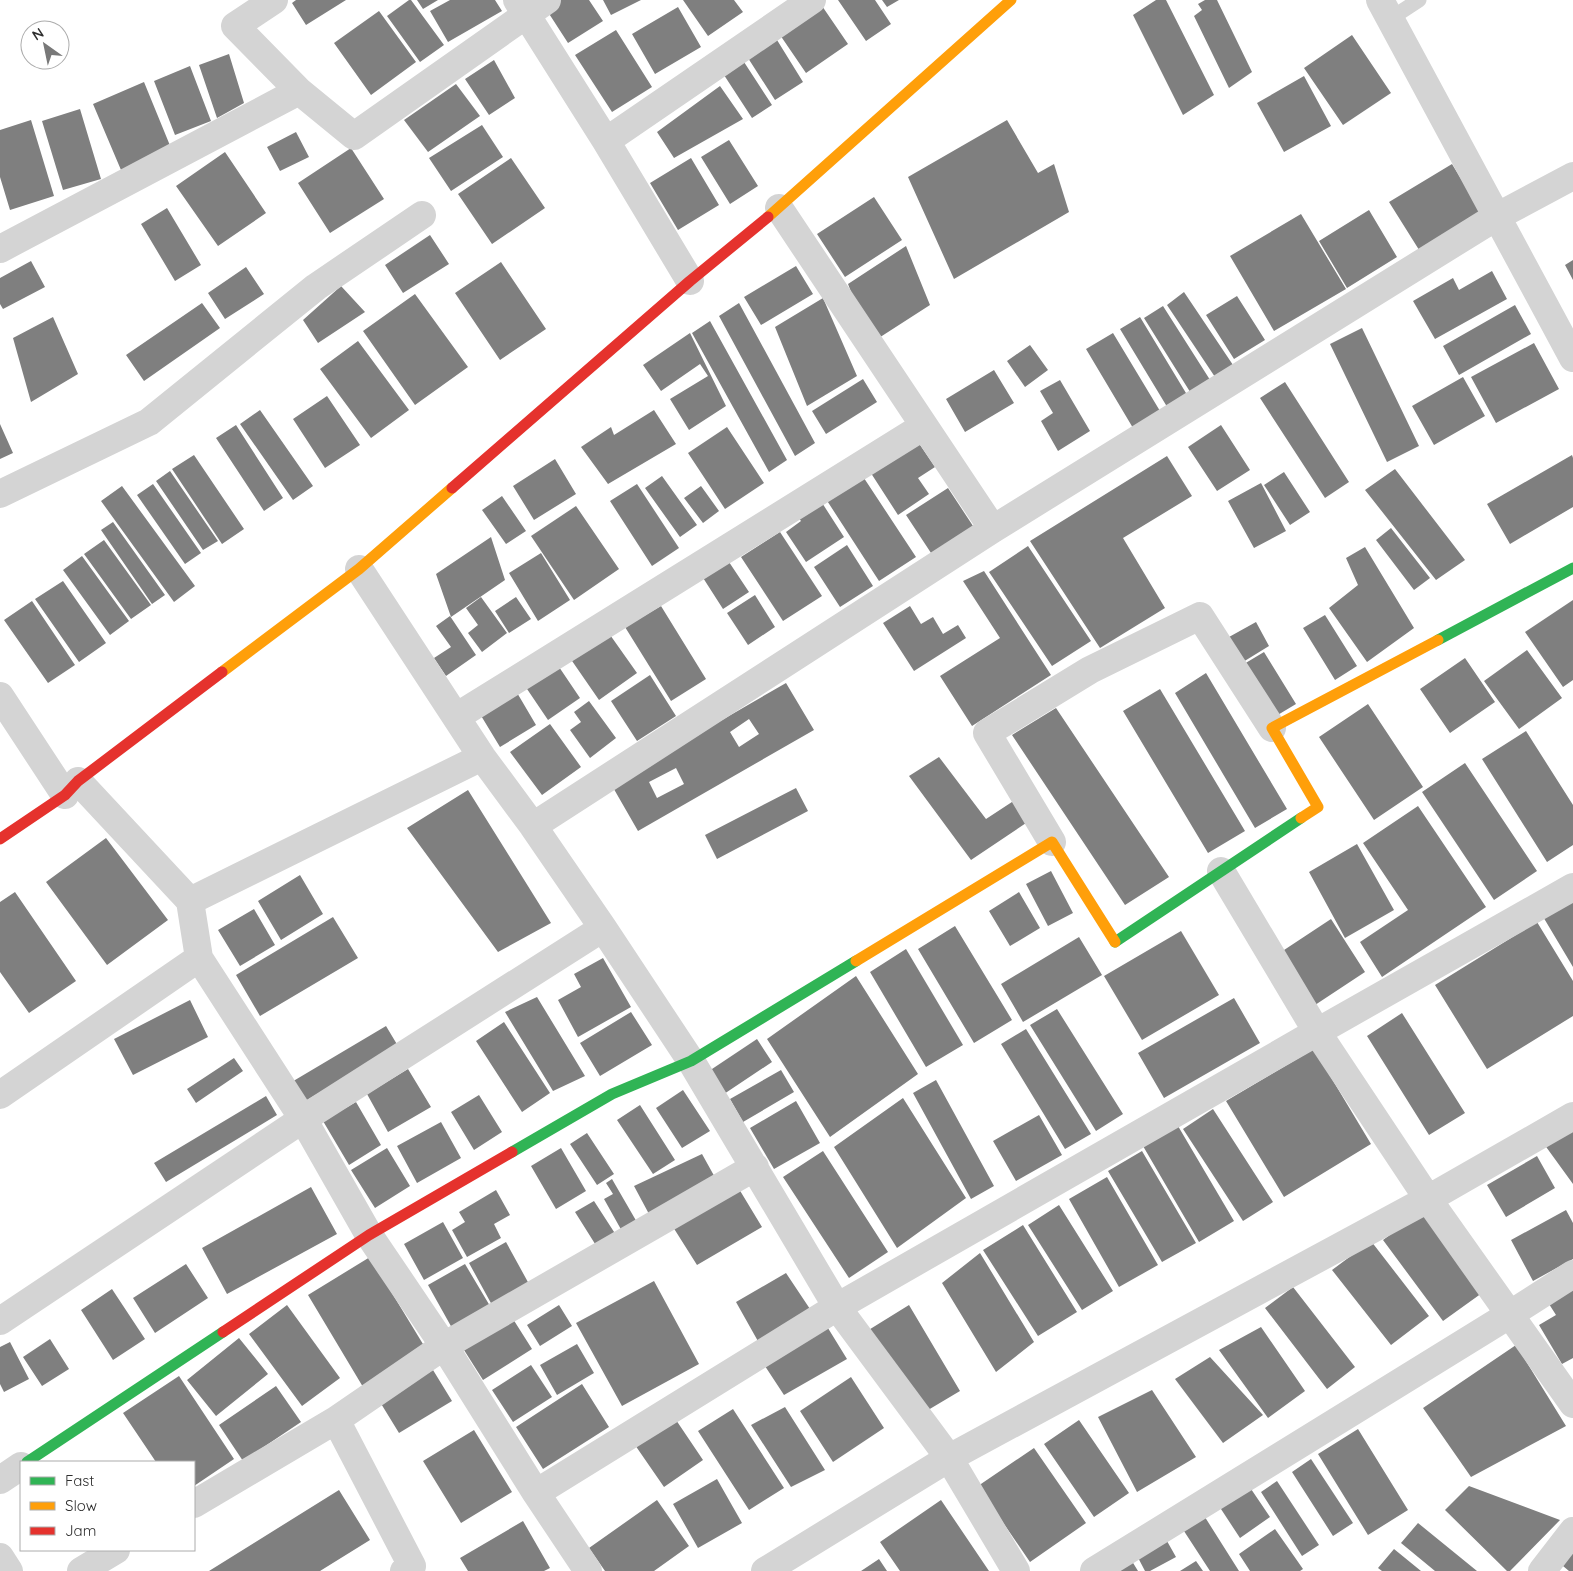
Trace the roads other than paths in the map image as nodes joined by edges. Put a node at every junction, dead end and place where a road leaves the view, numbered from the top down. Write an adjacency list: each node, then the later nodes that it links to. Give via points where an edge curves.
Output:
1 (274, 0): 7 (street, via 235,26)
2 (812, 0): 8 (street)
3 (1419, 0): 6 (lane)
4 (1002, 3): 10 (street)
5 (530, 5): 7 (street, via 354,136); 8 (street)
6 (1385, 10): 12 (street)
7 (299, 91): 13 (street)
8 (606, 141): 14 (street)
9 (1573, 176): 12 (street)
10 (779, 208): 14 (street); 16 (street)
11 (422, 215): 17 (street, via 316,287 149,422)
12 (1496, 217): 15 (street); 18 (street)
13 (0, 249)
14 (690, 281): 20 (street)
15 (1573, 358)
16 (924, 426): 18 (street); 22 (street)
17 (0, 494)
18 (993, 529): 26 (street)
19 (1573, 568): 23 (street)
20 (359, 569): 22 (street); 25 (street)
21 (0, 696): 25 (street)
22 (456, 717): 24 (street)
23 (1272, 728): 28 (street, via 1200,616 1090,670 987,733); 29 (street, via 1318,807)
24 (482, 757): 26 (street); 31 (street)
25 (72, 788): 27 (street); 31 (street)
26 (533, 826): 32 (street)
27 (0, 840)
28 (1052, 842): 29 (street, via 1115,942); 35 (street)
29 (1220, 871): 34 (street)
30 (1573, 887): 34 (street)
31 (190, 901): 33 (street)
32 (603, 928): 35 (street); 38 (street)
33 (199, 958): 36 (street); 38 (street)
34 (1317, 1032): 40 (street); 43 (street)
35 (691, 1061): 39 (street); 41 (street, via 612,1094)
36 (0, 1095)
37 (1573, 1116): 40 (street)
38 (302, 1119): 41 (street); 45 (street)
39 (755, 1167): 43 (street); 46 (street)
40 (1428, 1199): 44 (street); 49 (street)
41 (369, 1235): 46 (street); 50 (street)
42 (1573, 1274): 44 (street)
43 (837, 1307): 49 (street); 53 (street)
44 (1509, 1315): 47 (street); 64 (street)
45 (0, 1321)
46 (444, 1346): 48 (street); 53 (street)
47 (1573, 1404)
48 (336, 1420): 54 (street); 60 (street, via 412,1566)
49 (949, 1458): 62 (street); 63 (street)
50 (29, 1461)
51 (20, 1467): 52 (street)
52 (0, 1480)
53 (536, 1493): 61 (street)
54 (195, 1503)
55 (1573, 1531): 65 (street)
56 (114, 1551): 59 (street)
57 (0, 1557): 58 (street)
58 (9, 1571)
59 (80, 1571)
60 (404, 1571)
61 (588, 1571)
62 (765, 1571)
63 (1016, 1571)
64 (1094, 1571)
65 (1542, 1571)

